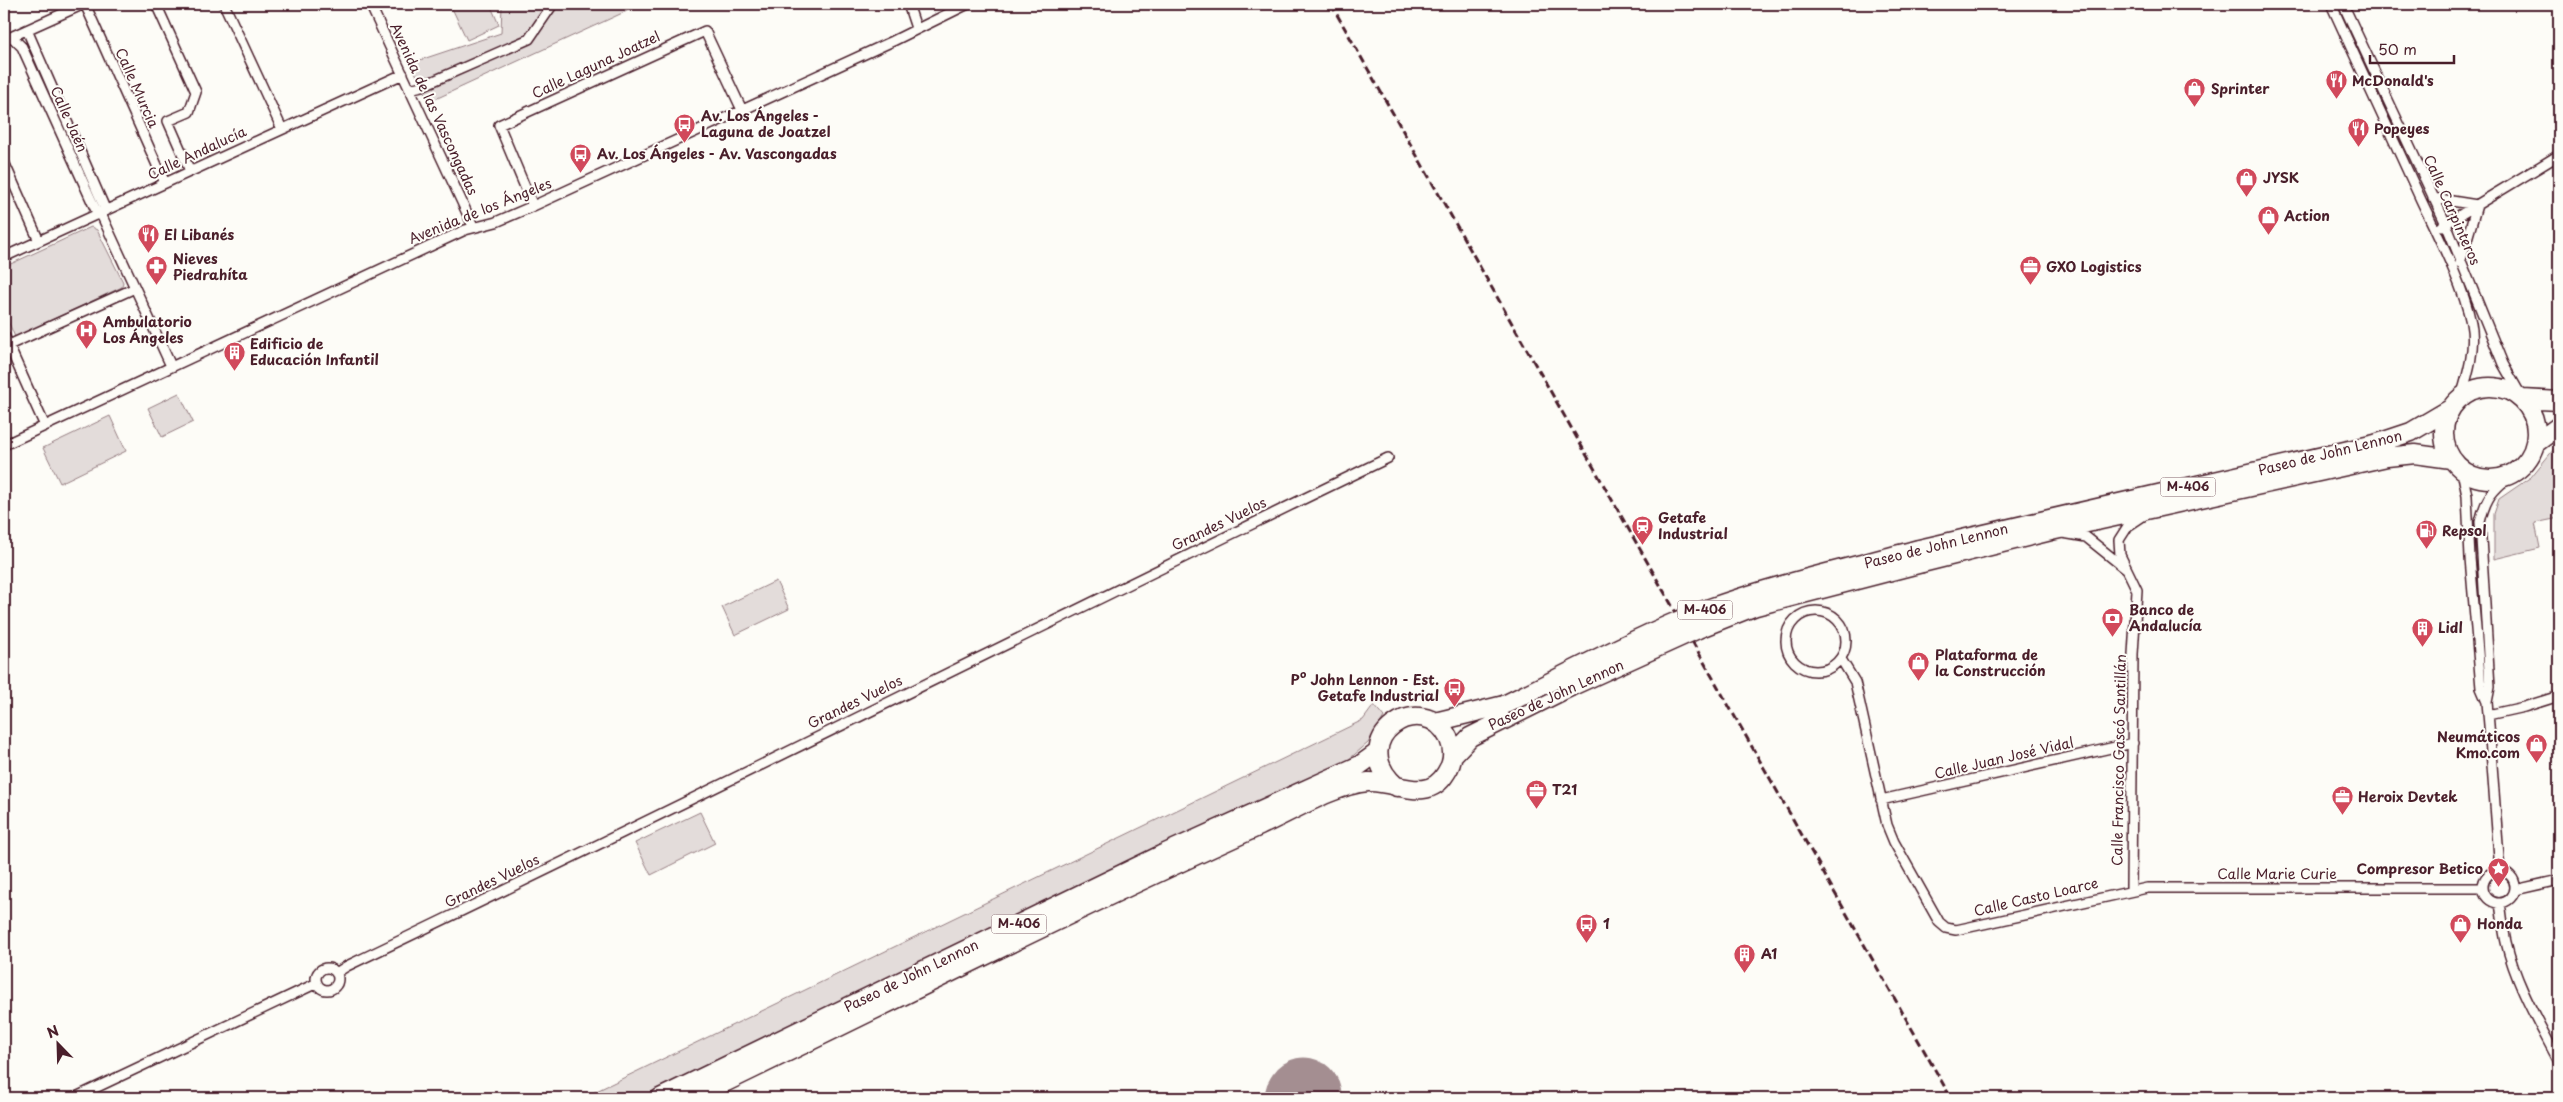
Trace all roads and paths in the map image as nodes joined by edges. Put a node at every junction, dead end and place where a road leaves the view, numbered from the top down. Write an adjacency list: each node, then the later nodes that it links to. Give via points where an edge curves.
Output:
1 (84, 4): 11 (street); 20 (street, Calle Murcia)
2 (156, 4): 19 (street, via 196,92 189,112 168,121)
3 (224, 4): 16 (street)
4 (370, 4): 13 (street, Avenida de las Vascongadas)
5 (553, 4): 14 (street, via 529,39 422,86)
6 (908, 4): 10 (street)
7 (968, 4): 10 (street, Avenida de los Ángeles)
8 (2331, 4): 27 (street, Calle Carpinteros)
9 (2343, 4): 21 (street, Calle Carpinteros)
10 (916, 28): 15 (street, Avenida de los Ángeles)
11 (27, 30): 12 (street); 24 (street, Calle Jaén)
12 (8, 39): 24 (street, Calle Jaén, via 22,47)
13 (403, 74): 14 (street, Avenida de las Vascongadas); 16 (street, Calle Andalucía)
14 (409, 88): 26 (street, Avenida de las Vascongadas)
15 (742, 110): 23 (street, Avenida de los Ángeles); 23 (street, Calle Laguna Joatzel, via 706,30 499,125)
16 (282, 129): 19 (street, Calle Andalucía)
17 (2559, 155): 22 (street)
18 (4, 162): 28 (street)
19 (190, 172): 20 (street, Calle Andalucía)
20 (165, 184): 24 (street, Calle Andalucía)
21 (2433, 198): 22 (street); 25 (street, Calle Carpinteros)
22 (2477, 205): 25 (street); 30 (street)
23 (534, 206): 26 (street, Avenida de los Ángeles, via 496,222)
24 (101, 213): 28 (street, Calle Andalucía); 31 (street)
25 (2446, 224): 27 (street); 30 (street, Calle Carpinteros)
26 (473, 226): 34 (street, Avenida de los Ángeles)
27 (2435, 230): 37 (street, Calle Carpinteros, via 2472,324 2471,359)
28 (39, 241): 29 (street, Calle Andalucía)
29 (4, 257)
30 (2460, 263): 35 (street, Calle Carpinteros, via 2504,364)
31 (135, 288): 33 (street); 34 (street)
32 (4, 335): 33 (street)
33 (9, 345): 38 (street)
34 (171, 366): 38 (street, Avenida de los Ángeles)
35 (2523, 399): 36 (highway, M-406); 37 (highway, M-406, via 2513,392 2491,387 2477,389); 40 (highway, via 2536,423)
36 (2559, 401)
37 (2456, 403): 43 (highway, via 2444,422 2444,437); 47 (highway, Paseo de John Lennon / M-406, via 2411,432 2375,444)
38 (45, 426): 41 (street, Avenida de los Ángeles)
39 (2559, 426): 40 (highway)
40 (2536, 442): 44 (highway, via 2528,462)
41 (4, 445)
42 (1388, 458): 66 (street, Grandes Vuelos)
43 (2457, 465): 44 (highway, M-406, via 2481,479 2502,479); 45 (highway, Paseo de John Lennon / M-406, via 2415,454 2387,458); 51 (street, via 2467,496 2481,688)
44 (2511, 475): 51 (street, via 2484,502 2480,522 2490,686)
45 (2154, 510): 46 (highway, Paseo de John Lennon / M-406); 48 (street, Calle Francisco Gascó Santillán, via 2128,526 2119,540 2120,555)
46 (2051, 531): 47 (highway, Paseo de John Lennon / M-406); 48 (street, via 2086,537)
47 (1920, 556): 52 (highway, Paseo de John Lennon / M-406, bridge, via 1750,594 1707,610 1662,628)
48 (2130, 572): 55 (street, Calle Francisco Gascó Santillán, via 2137,590)
49 (1841, 659): 49 (street, via 1847,640 1839,621 1821,611 1811,611 1793,621 1786,639 1790,658 1797,665 1815,672 1825,670); 59 (street, via 1855,682)
50 (2559, 696): 53 (street)
51 (2487, 702): 53 (street)
52 (1505, 712): 54 (highway, Paseo de John Lennon / M-406); 57 (highway, Paseo de John Lennon / M-406, via 1470,737)
53 (2488, 715): 60 (street)
54 (1435, 722): 56 (highway, M-406, via 1413,716 1400,719 1386,730); 57 (highway, via 1451,743)
55 (2133, 743): 59 (street, Calle Juan José Vidal); 63 (street, Calle Francisco Gascó Santillán)
56 (1378, 752): 58 (highway, via 1385,776); 70 (highway, Paseo de John Lennon / M-406, via 1346,771 1152,860)
57 (1452, 756): 58 (highway, M-406, via 1445,776 1435,785 1412,791)
58 (1397, 787): 71 (highway, Paseo de John Lennon / M-406, via 1365,782 1336,791 1166,869)
59 (1881, 800): 63 (street, Calle Casto Loarce, via 1894,842 1939,922 1946,928 1956,930)
60 (2500, 871): 62 (street, via 2489,874); 64 (street, via 2510,875)
61 (2559, 880): 64 (street)
62 (2482, 888): 63 (street, Calle Marie Curie); 65 (street, via 2488,899)
63 (2131, 890)
64 (2515, 890): 65 (street, via 2509,900)
65 (2500, 903): 68 (street, via 2515,971)
66 (336, 973): 67 (street, Grandes Vuelos, via 330,969 322,970 317,976); 67 (street, Grandes Vuelos, via 338,982 332,989 324,990)
67 (317, 983): 69 (street, Grandes Vuelos)
68 (2559, 1062)
69 (74, 1098)
70 (660, 1098)
71 (693, 1098)

